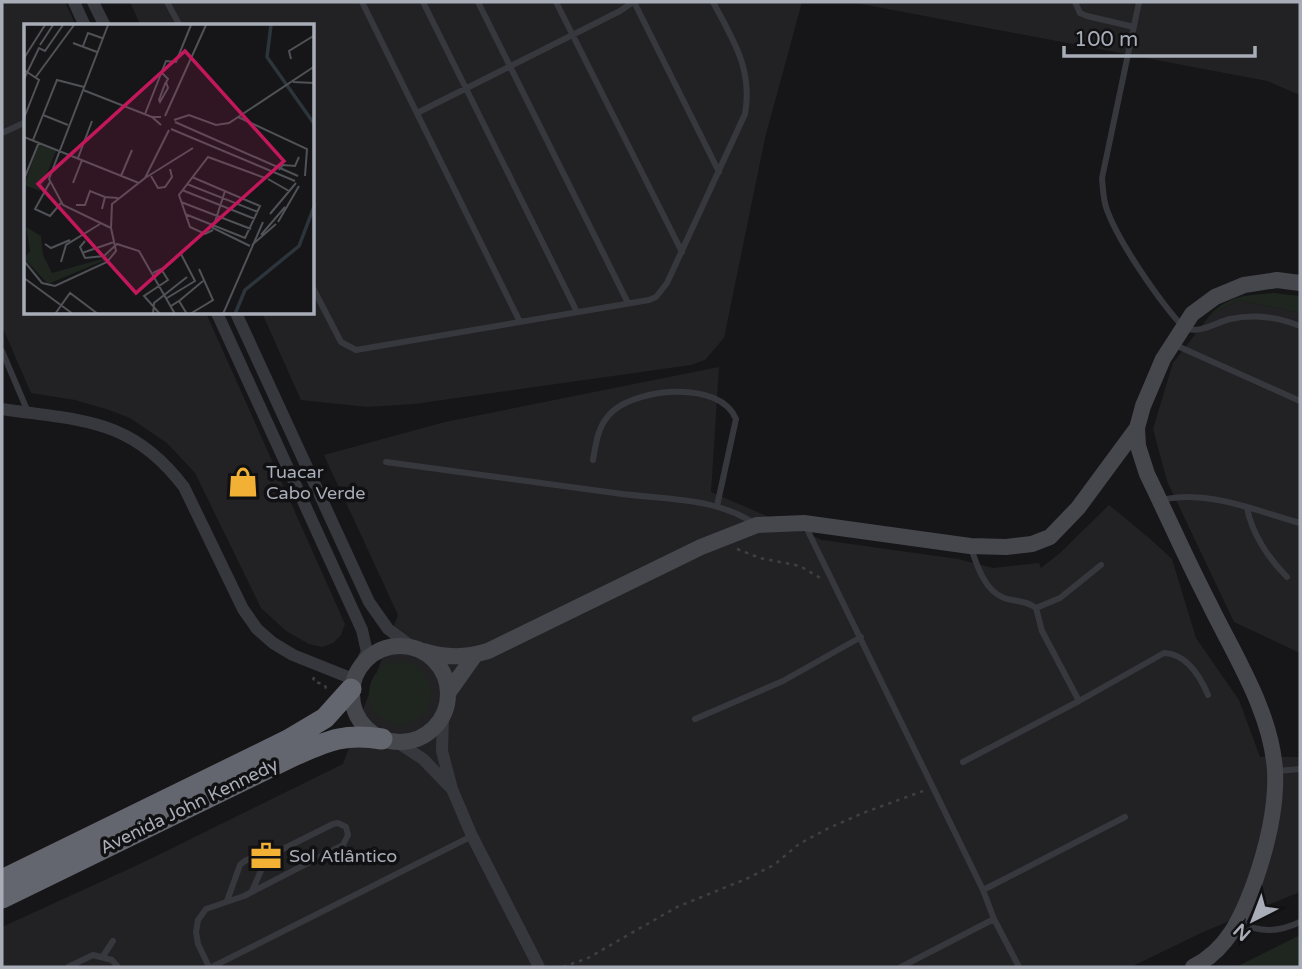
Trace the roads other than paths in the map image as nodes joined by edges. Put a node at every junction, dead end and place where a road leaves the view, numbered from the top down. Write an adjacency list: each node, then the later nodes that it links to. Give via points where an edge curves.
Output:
1 (74, 2): 12 (street)
2 (93, 2): 13 (street)
3 (167, 2): 14 (lane)
4 (362, 2): 19 (lane)
5 (423, 2): 18 (lane)
6 (478, 2): 17 (lane)
7 (556, 2): 16 (lane)
8 (634, 2): 16 (lane); 22 (lane)
9 (713, 2): 22 (lane, via 739,54 748,85 743,124)
10 (1075, 2): 15 (lane, via 1087,16)
11 (1139, 2): 15 (lane)
12 (84, 24)
13 (103, 24)
14 (179, 24)
15 (1134, 27): 32 (lane, via 1102,178 1103,192 1122,238)
16 (573, 35): 17 (lane); 23 (lane)
17 (510, 66): 18 (lane); 26 (lane)
18 (467, 88): 19 (lane); 27 (lane)
19 (417, 113): 30 (lane)
20 (24, 123): 21 (lane)
21 (2, 133)
22 (720, 172): 23 (lane)
23 (682, 252): 26 (lane, via 656,296)
24 (1300, 283): 32 (street, via 1268,281 1227,291 1204,303)
25 (315, 292): 30 (lane, via 341,342 356,350)
26 (628, 303): 27 (lane)
27 (577, 312): 30 (lane)
28 (218, 315): 54 (street, via 362,630 367,652)
29 (237, 315): 52 (street, via 369,602 388,629)
30 (520, 322)
31 (1300, 326): 32 (lane, via 1245,317 1197,331)
32 (1182, 327): 33 (street)
33 (1171, 343): 35 (lane); 38 (street)
34 (2, 351): 37 (lane)
35 (1300, 401)
36 (2, 410): 37 (street)
37 (29, 413): 54 (street, via 102,424 156,456 184,486 243,610 257,629 293,655)
38 (1137, 428): 41 (street, via 1142,460); 47 (street, via 1078,508 1050,537 1006,547)
39 (593, 460): 42 (lane, via 600,427 614,409 632,400 683,390 698,392 726,405 736,419)
40 (386, 462): 42 (lane)
41 (1160, 500): 43 (lane, via 1194,496); 63 (street, via 1262,713)
42 (718, 506): 46 (lane)
43 (1247, 508): 45 (lane); 49 (lane, via 1269,556)
44 (804, 523): 46 (street); 47 (street); 51 (lane)
45 (1300, 523)
46 (757, 525): 53 (street)
47 (970, 546): 50 (lane, via 994,592)
48 (1101, 565): 50 (lane, via 1060,598)
49 (1287, 577)
50 (1036, 608): 57 (lane, via 1042,631)
51 (861, 638): 59 (lane, via 783,681); 69 (lane)
52 (417, 649): 53 (street, via 449,657); 54 (street, via 396,645 382,649 369,656); 55 (street, via 441,669)
53 (475, 655): 55 (street)
54 (354, 678): 60 (street, via 352,704 358,719 368,731); 68 (highway, Avenida John Kennedy, via 325,718 288,740)
55 (449, 693): 58 (street)
56 (1209, 695): 57 (lane, via 1191,666 1164,653)
57 (1079, 701): 61 (lane)
58 (443, 717): 60 (street, via 424,736); 64 (street, via 442,751)
59 (695, 719)
60 (389, 741): 64 (street, via 423,759); 71 (highway, Avenida John Kennedy, via 349,736 293,755)
61 (962, 762)
62 (1300, 769): 63 (lane)
63 (1275, 771): 75 (street, via 1273,808 1257,875)
64 (452, 789): 66 (street)
65 (1125, 817): 69 (lane)
66 (472, 836): 80 (lane); 81 (street)
67 (267, 857): 70 (lane); 70 (lane, via 333,824 348,831 343,845); 72 (lane, via 240,865)
68 (2, 880)
69 (982, 890): 73 (lane)
70 (252, 892): 72 (lane)
71 (2, 898)
72 (227, 901): 80 (lane, via 206,909 196,926 196,938)
73 (994, 919): 82 (lane); 83 (lane)
74 (1300, 922): 75 (lane, via 1270,931)
75 (1238, 923): 84 (street, via 1214,954)
76 (113, 941): 77 (lane)
77 (103, 956): 78 (lane, via 93,955); 79 (lane)
78 (68, 967)
79 (118, 967)
80 (211, 967)
81 (539, 967)
82 (901, 967)
83 (1019, 967)
84 (1193, 967)

